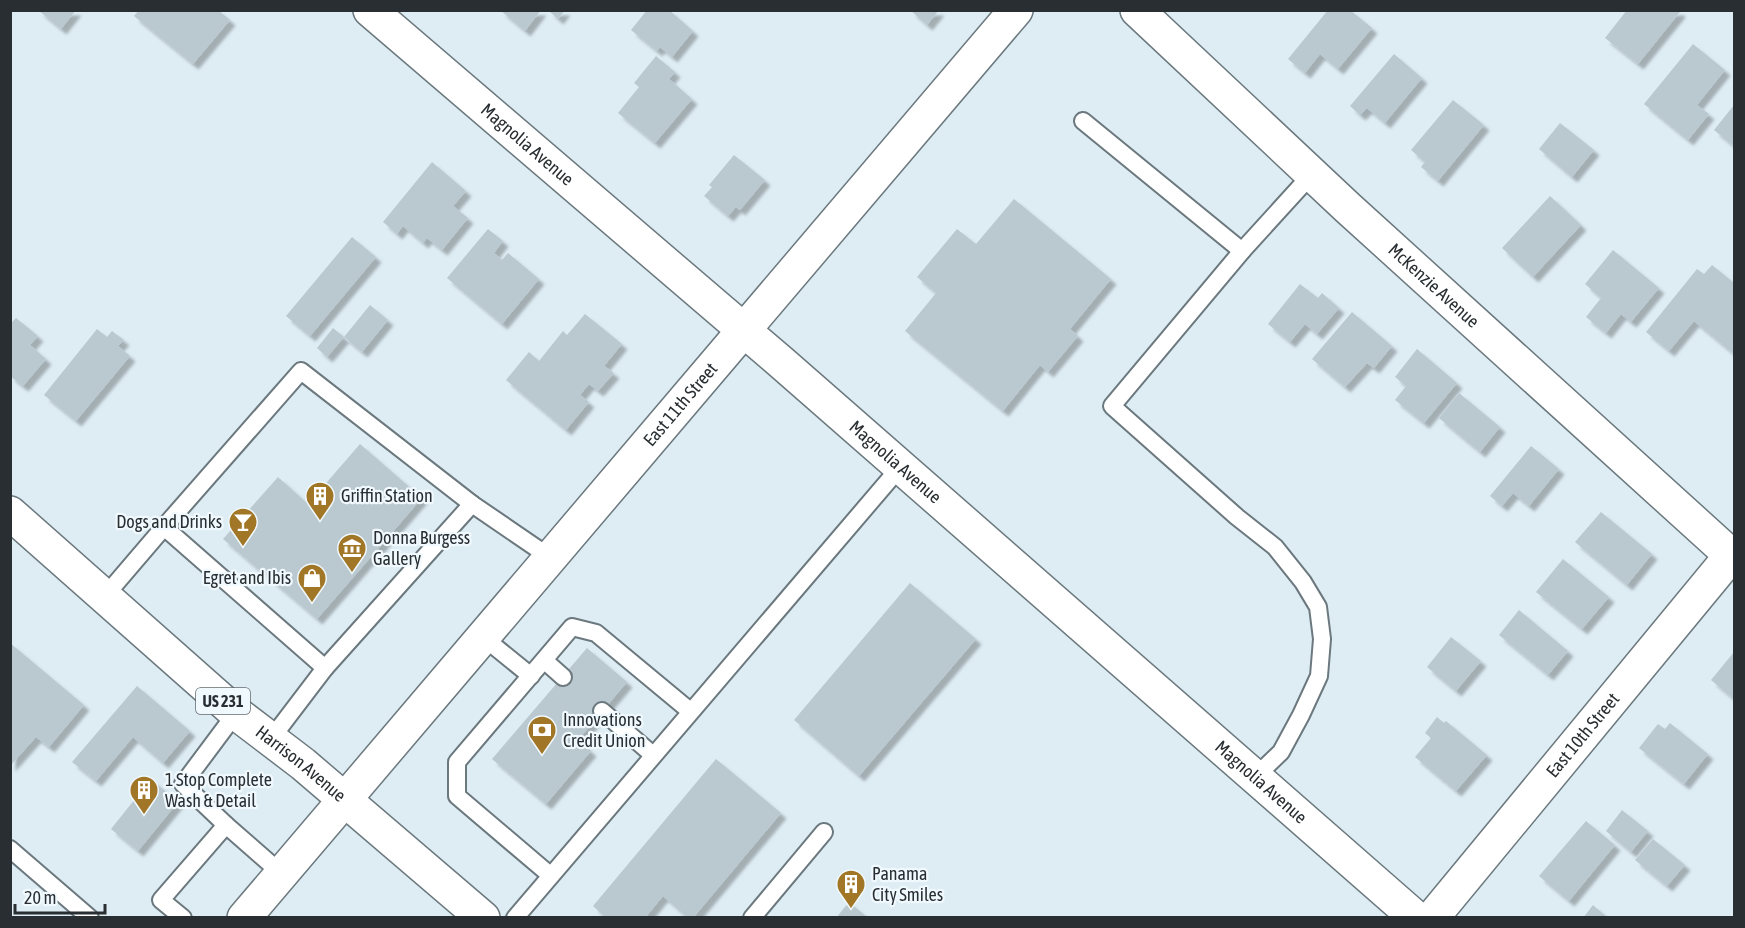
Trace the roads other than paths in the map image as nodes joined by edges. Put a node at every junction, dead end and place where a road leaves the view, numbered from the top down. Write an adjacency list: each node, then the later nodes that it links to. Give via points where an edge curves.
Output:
1 (369, 10): 7 (street, Magnolia Avenue)
2 (1016, 10): 7 (street, East 11th Street)
3 (1137, 10): 5 (street, McKenzie Avenue)
4 (1083, 122): 6 (lane)
5 (1312, 174): 6 (lane); 12 (street, McKenzie Avenue)
6 (1242, 250): 25 (lane, via 1112,406 1275,547 1318,607 1322,639 1319,676 1281,752)
7 (745, 331): 8 (street, Magnolia Avenue); 13 (street, East 11th Street)
8 (901, 466): 21 (lane); 25 (street, Magnolia Avenue)
9 (472, 504): 11 (lane, via 301,371); 13 (lane); 17 (lane)
10 (10, 513): 14 (street, Harrison Avenue / US 231)
11 (164, 527): 14 (lane); 17 (lane)
12 (1733, 555): 39 (street, East 10th Street)
13 (551, 558): 15 (street, East 11th Street)
14 (105, 596): 22 (street, Harrison Avenue / US 231)
15 (483, 637): 18 (lane); 26 (street, East 11th Street)
16 (544, 661): 18 (lane); 19 (lane); 21 (lane, via 572,627 596,633)
17 (325, 668): 23 (lane)
18 (531, 676): 31 (lane, via 457,762 457,796)
19 (563, 677)
20 (602, 711): 24 (lane)
21 (690, 711): 24 (lane)
22 (236, 713): 23 (street, Harrison Avenue / US 231); 27 (lane, via 183,784)
23 (271, 739): 26 (street, Harrison Avenue / US 231)
24 (653, 754): 31 (lane)
25 (1255, 777): 38 (street, Magnolia Avenue)
26 (345, 800): 30 (street, East 11th Street); 35 (street, Harrison Avenue / US 231)
27 (226, 825): 30 (lane); 33 (lane, via 161,900)
28 (824, 832): 37 (lane)
29 (10, 849): 32 (lane)
30 (282, 874): 34 (street, East 11th Street)
31 (550, 875): 36 (lane)
32 (90, 918)
33 (183, 918)
34 (244, 918)
35 (483, 918)
36 (515, 918)
37 (752, 918)
38 (1416, 918)
39 (1432, 918)

